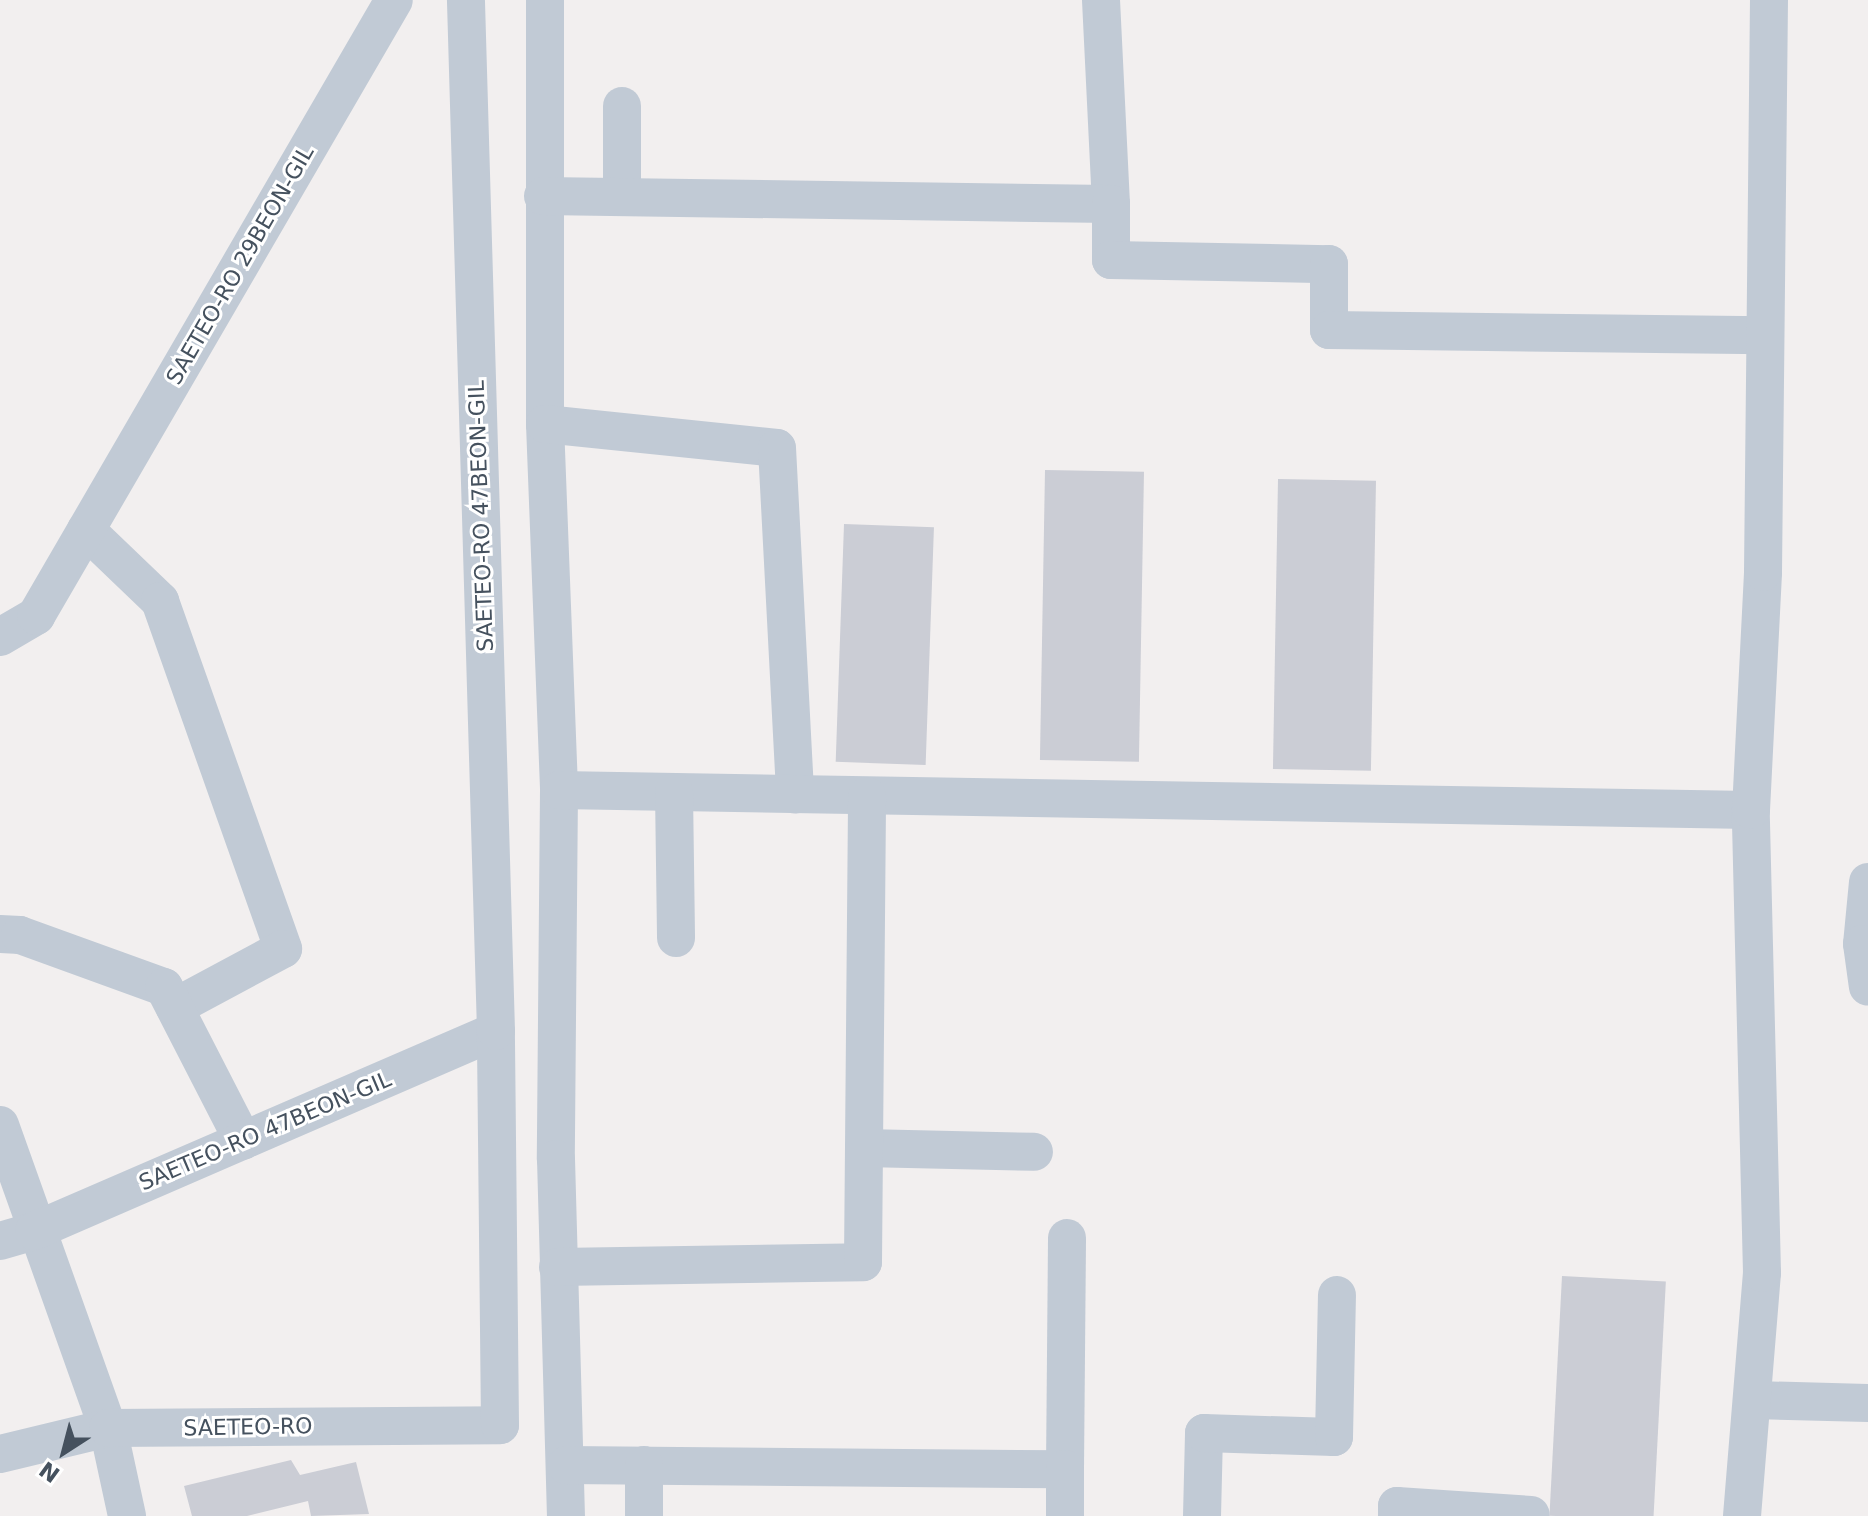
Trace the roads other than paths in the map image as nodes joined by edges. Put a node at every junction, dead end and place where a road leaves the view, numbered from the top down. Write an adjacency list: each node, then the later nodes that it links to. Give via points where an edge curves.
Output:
1 (394, 0): 12 (street, SAETEO-RO 29BEON-GIL)
2 (466, 0): 24 (street, SAETEO-RO 47BEON-GIL)
3 (545, 0): 7 (street)
4 (1101, 0): 9 (street)
5 (1769, 0): 10 (street)
6 (622, 106): 8 (street)
7 (543, 196): 8 (street); 11 (street)
8 (622, 197): 9 (street)
9 (1111, 204): 10 (street, via 1111,260 1329,264 1329,330)
10 (1765, 335): 18 (street, via 1763,572)
11 (545, 424): 14 (street); 16 (street, via 777,448)
12 (86, 530): 13 (street, SAETEO-RO 29BEON-GIL, via 36,616); 23 (street, via 160,601 283,949)
13 (0, 637)
14 (559, 790): 15 (street); 31 (street)
15 (674, 792): 16 (street); 21 (street)
16 (795, 795): 17 (street)
17 (867, 796): 18 (street); 27 (street)
18 (1751, 810): 33 (street, via 1762,1273)
19 (1868, 882): 22 (street, via 1862,944)
20 (0, 934): 23 (street, via 20,935 164,987)
21 (676, 938)
22 (1868, 987)
23 (175, 1007): 26 (street)
24 (496, 1031): 26 (street, SAETEO-RO 47BEON-GIL); 35 (street, SAETEO-RO 47BEON-GIL)
25 (0, 1125): 29 (street)
26 (243, 1141): 29 (street, SAETEO-RO 47BEON-GIL)
27 (864, 1148): 28 (street); 31 (street, via 863,1262)
28 (1034, 1152)
29 (17, 1236): 36 (street)
30 (1067, 1238): 40 (street)
31 (558, 1267): 38 (street)
32 (1337, 1295): 46 (street, via 1334,1437 1204,1433)
33 (1754, 1400): 34 (street); 48 (street)
34 (1868, 1403)
35 (500, 1425): 36 (street, SAETEO-RO)
36 (108, 1428): 37 (street, SAETEO-RO); 42 (street)
37 (0, 1454)
38 (566, 1465): 39 (street); 43 (street)
39 (644, 1465): 40 (street); 44 (street)
40 (1065, 1469): 45 (street)
41 (1531, 1515): 47 (street, via 1397,1506)
42 (127, 1516)
43 (566, 1516)
44 (644, 1516)
45 (1065, 1516)
46 (1202, 1516)
47 (1397, 1516)
48 (1742, 1516)

